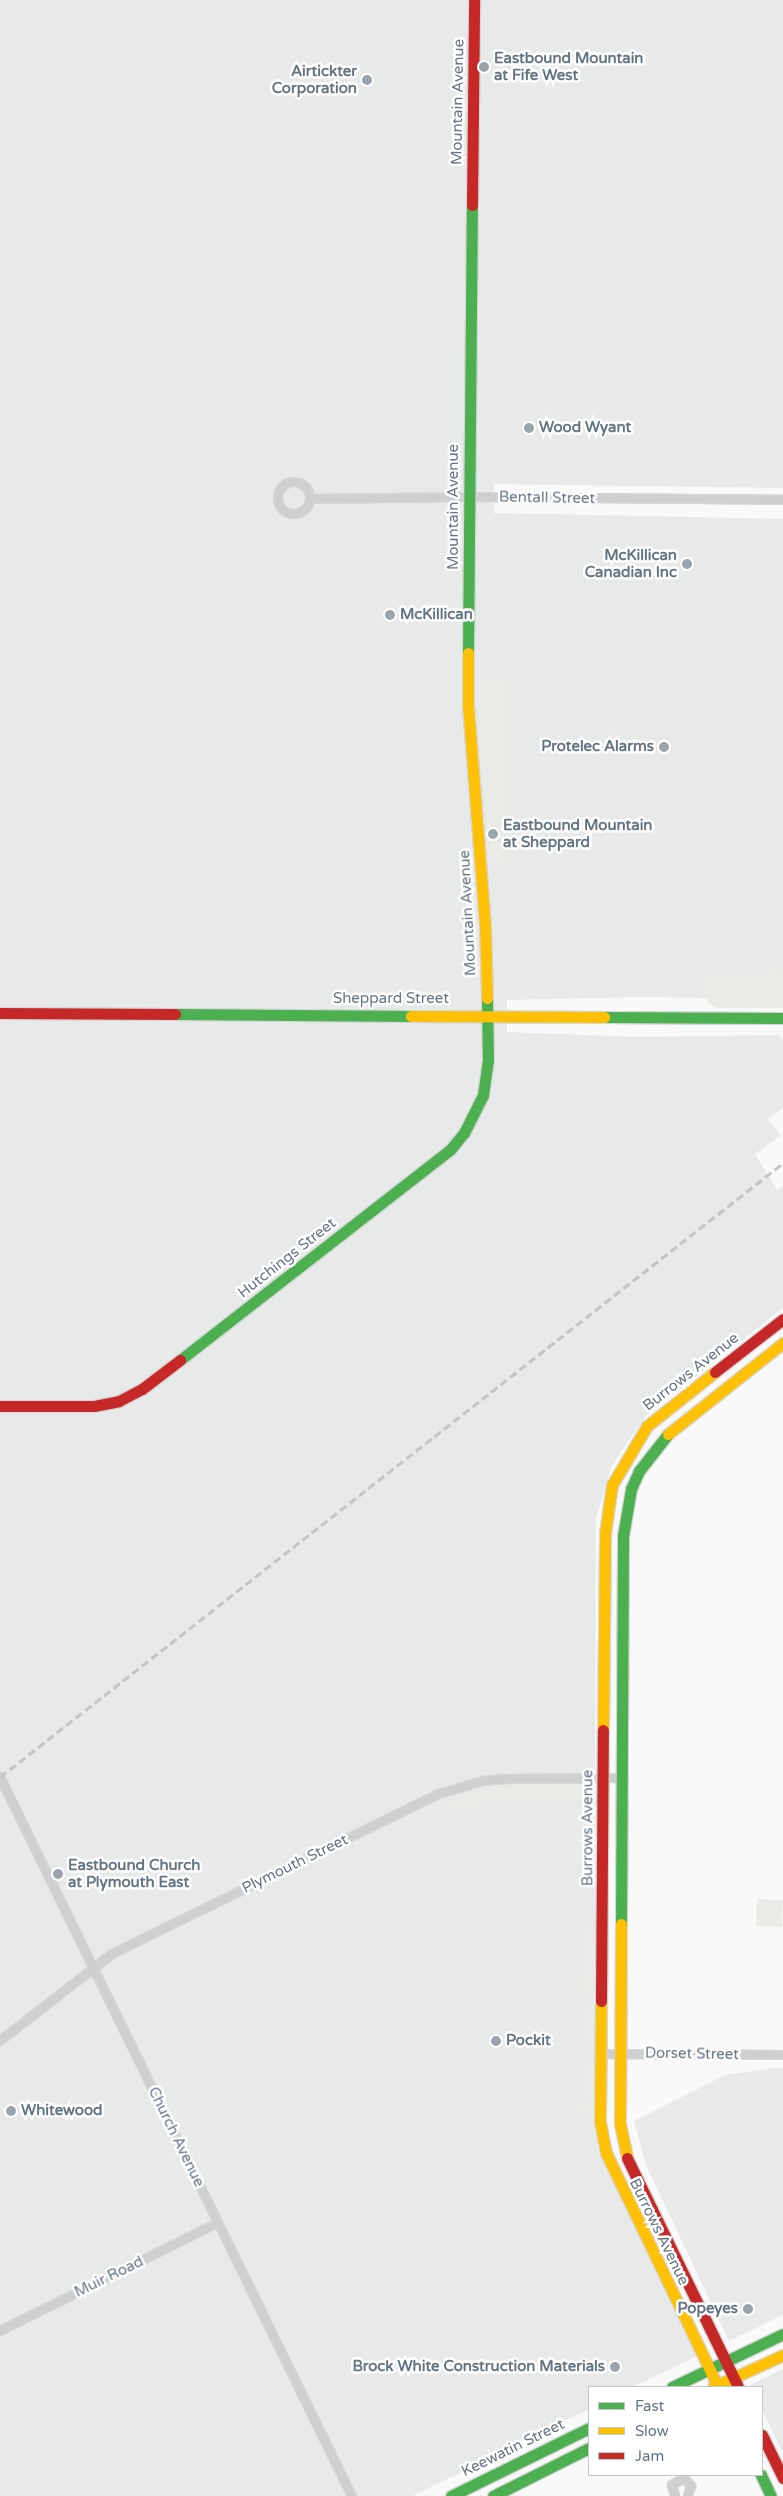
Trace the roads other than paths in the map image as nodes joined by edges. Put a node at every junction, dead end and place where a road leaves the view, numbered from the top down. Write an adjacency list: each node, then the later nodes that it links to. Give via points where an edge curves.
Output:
1 (474, 0): 2 (street, Mountain Avenue)
2 (469, 497): 3 (street, Bentall Street); 4 (street, Bentall Street); 6 (street, Mountain Avenue, via 468,705 484,885)
3 (310, 499): 3 (street, via 305,486 295,482 284,486 278,497 282,509 293,515 305,510)
4 (783, 500)
5 (0, 1013): 6 (street, Sheppard Street)
6 (487, 1014): 7 (street, Sheppard Street); 10 (street, Hutchings Street, via 488,1061 483,1095 464,1133 450,1150 142,1390 119,1401 94,1406)
7 (783, 1018)
8 (783, 1319): 12 (street, Burrows Avenue, via 659,1414 635,1442 612,1485 605,1533)
9 (783, 1343): 13 (street, Burrows Avenue, via 678,1423 649,1455 631,1489 623,1536)
10 (0, 1406)
11 (0, 1778): 14 (street, Church Avenue)
12 (604, 1778): 13 (street, Plymouth Street); 14 (street, Plymouth Street, via 507,1779 449,1790 112,1954); 16 (street, Burrows Avenue)
13 (622, 1778): 17 (street, Burrows Avenue)
14 (93, 1968): 15 (street, Plymouth Street); 19 (street, Church Avenue)
15 (0, 2041)
16 (602, 2054): 17 (street, Dorset Street); 21 (street, Burrows Avenue, via 600,2122 606,2153)
17 (620, 2054): 18 (street, Dorset Street); 20 (street, Burrows Avenue, via 623,2147)
18 (783, 2055)
19 (218, 2223): 22 (street, Muir Road); 38 (street, Church Avenue)
20 (657, 2225): 21 (street); 25 (street, Burrows Avenue)
21 (642, 2232): 26 (street, Burrows Avenue)
22 (0, 2331)
23 (783, 2334): 25 (street)
24 (783, 2355): 27 (street)
25 (726, 2362): 26 (street); 27 (street, Burrows Avenue)
26 (709, 2369): 28 (street); 29 (street, Burrows Avenue)
27 (736, 2383): 30 (street)
28 (674, 2386)
29 (716, 2386)
30 (721, 2386)
31 (588, 2428): 39 (street, Keewatin Street)
32 (763, 2437): 35 (street)
33 (588, 2448): 40 (street)
34 (762, 2476): 42 (street)
35 (783, 2478)
36 (783, 2492): 42 (street)
37 (670, 2494): 41 (street, via 673,2482 684,2478 691,2486)
38 (352, 2496)
39 (451, 2496)
40 (493, 2496)
41 (688, 2496)
42 (773, 2496)

